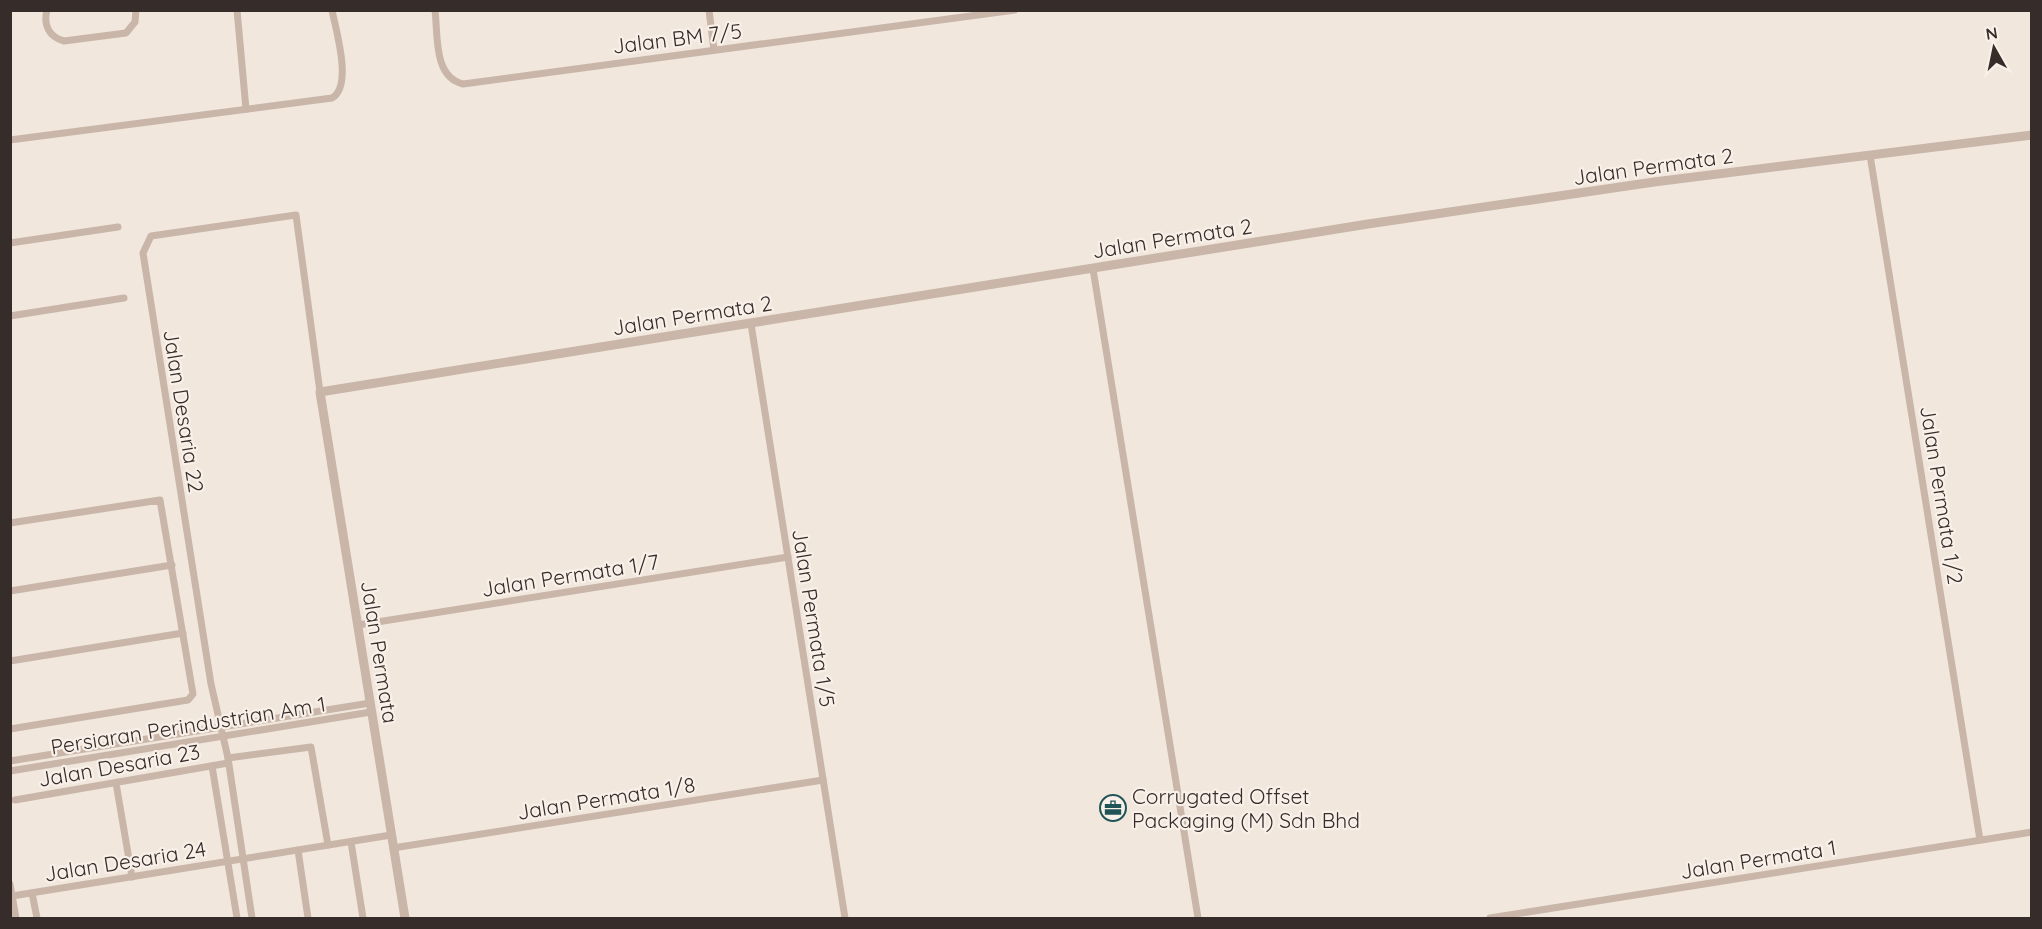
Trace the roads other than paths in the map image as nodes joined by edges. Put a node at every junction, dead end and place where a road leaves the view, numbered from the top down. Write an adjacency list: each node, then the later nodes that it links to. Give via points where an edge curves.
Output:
1 (47, 10): 2 (street, via 48,30 64,41 126,33 135,22)
2 (136, 10)
3 (237, 10): 11 (street)
4 (333, 10): 11 (street, via 341,55 343,84 339,92 327,99)
5 (435, 10): 10 (street, Jalan BM 7/5, via 442,66 453,81 463,84)
6 (709, 10): 10 (street)
7 (949, 10): 9 (street)
8 (1016, 10): 9 (street, Jalan BM 7/5)
9 (950, 19): 10 (street, Jalan BM 7/5)
10 (714, 50)
11 (246, 109): 13 (street)
12 (2031, 135): 14 (street, Jalan Permata 2)
13 (10, 140)
14 (1870, 155): 17 (street, Jalan Permata 2, via 1654,182); 42 (street, Jalan Permata 1/2)
15 (117, 227): 16 (street)
16 (10, 243)
17 (1093, 269): 20 (street, Jalan Permata 2); 61 (street)
18 (124, 298): 19 (street)
19 (10, 316)
20 (751, 324): 21 (street, Jalan Permata 2); 23 (street, Jalan Permata 1/5)
21 (320, 392): 26 (street, Jalan Permata); 30 (street, Jalan Desaria 22, via 296,215 151,236 142,253)
22 (10, 523): 24 (street, via 158,499)
23 (788, 557): 26 (street, Jalan Permata 1/7); 37 (street, Jalan Permata 1/5)
24 (172, 565): 25 (street); 27 (street)
25 (10, 591)
26 (357, 625): 29 (street, Jalan Permata)
27 (183, 633): 28 (street); 31 (street, via 193,696 188,700)
28 (10, 661)
29 (371, 708): 30 (street, Persiaran Perindustrian Am 1); 32 (street, Persiaran Perindustrian Am 1); 41 (street, Jalan Permata)
30 (220, 727): 32 (street, Jalan Desaria 22); 33 (street, Persiaran Perindustrian Am 1)
31 (11, 729)
32 (222, 737): 34 (street, Jalan Desaria 22); 36 (street, Persiaran Perindustrian Am 1)
33 (10, 761)
34 (228, 761): 35 (street, Jalan Desaria 23); 44 (street, Jalan Desaria 23, via 307,746 313,749); 47 (street, Jalan Desaria 22)
35 (212, 766): 38 (street, Jalan Desaria 23); 48 (street)
36 (10, 771)
37 (823, 780): 45 (street, Jalan Permata 1/8); 60 (street, Jalan Permata 1/5)
38 (116, 783): 39 (street, Jalan Desaria 23); 49 (street)
39 (15, 800)
40 (2031, 832): 42 (street, Jalan Permata 1)
41 (391, 835): 43 (street, Jalan Desaria 24); 45 (street, Jalan Permata)
42 (1980, 840): 62 (street, Jalan Permata 1)
43 (351, 842): 44 (street, Jalan Desaria 24); 58 (street)
44 (328, 845): 46 (street, Jalan Desaria 24)
45 (393, 848): 59 (street, Jalan Permata)
46 (298, 850): 47 (street, Jalan Desaria 24); 57 (street)
47 (243, 859): 48 (street, Jalan Desaria 24); 56 (street, Jalan Desaria 22)
48 (228, 861): 49 (street, Jalan Desaria 24); 55 (street)
49 (132, 877): 51 (street, Jalan Desaria 24)
50 (10, 884): 52 (street)
51 (32, 893): 52 (street, Jalan Desaria 24); 54 (street)
52 (12, 896): 53 (street)
53 (16, 918)
54 (37, 918)
55 (237, 918)
56 (252, 918)
57 (309, 918)
58 (363, 918)
59 (405, 918)
60 (845, 918)
61 (1198, 918)
62 (1490, 918)

